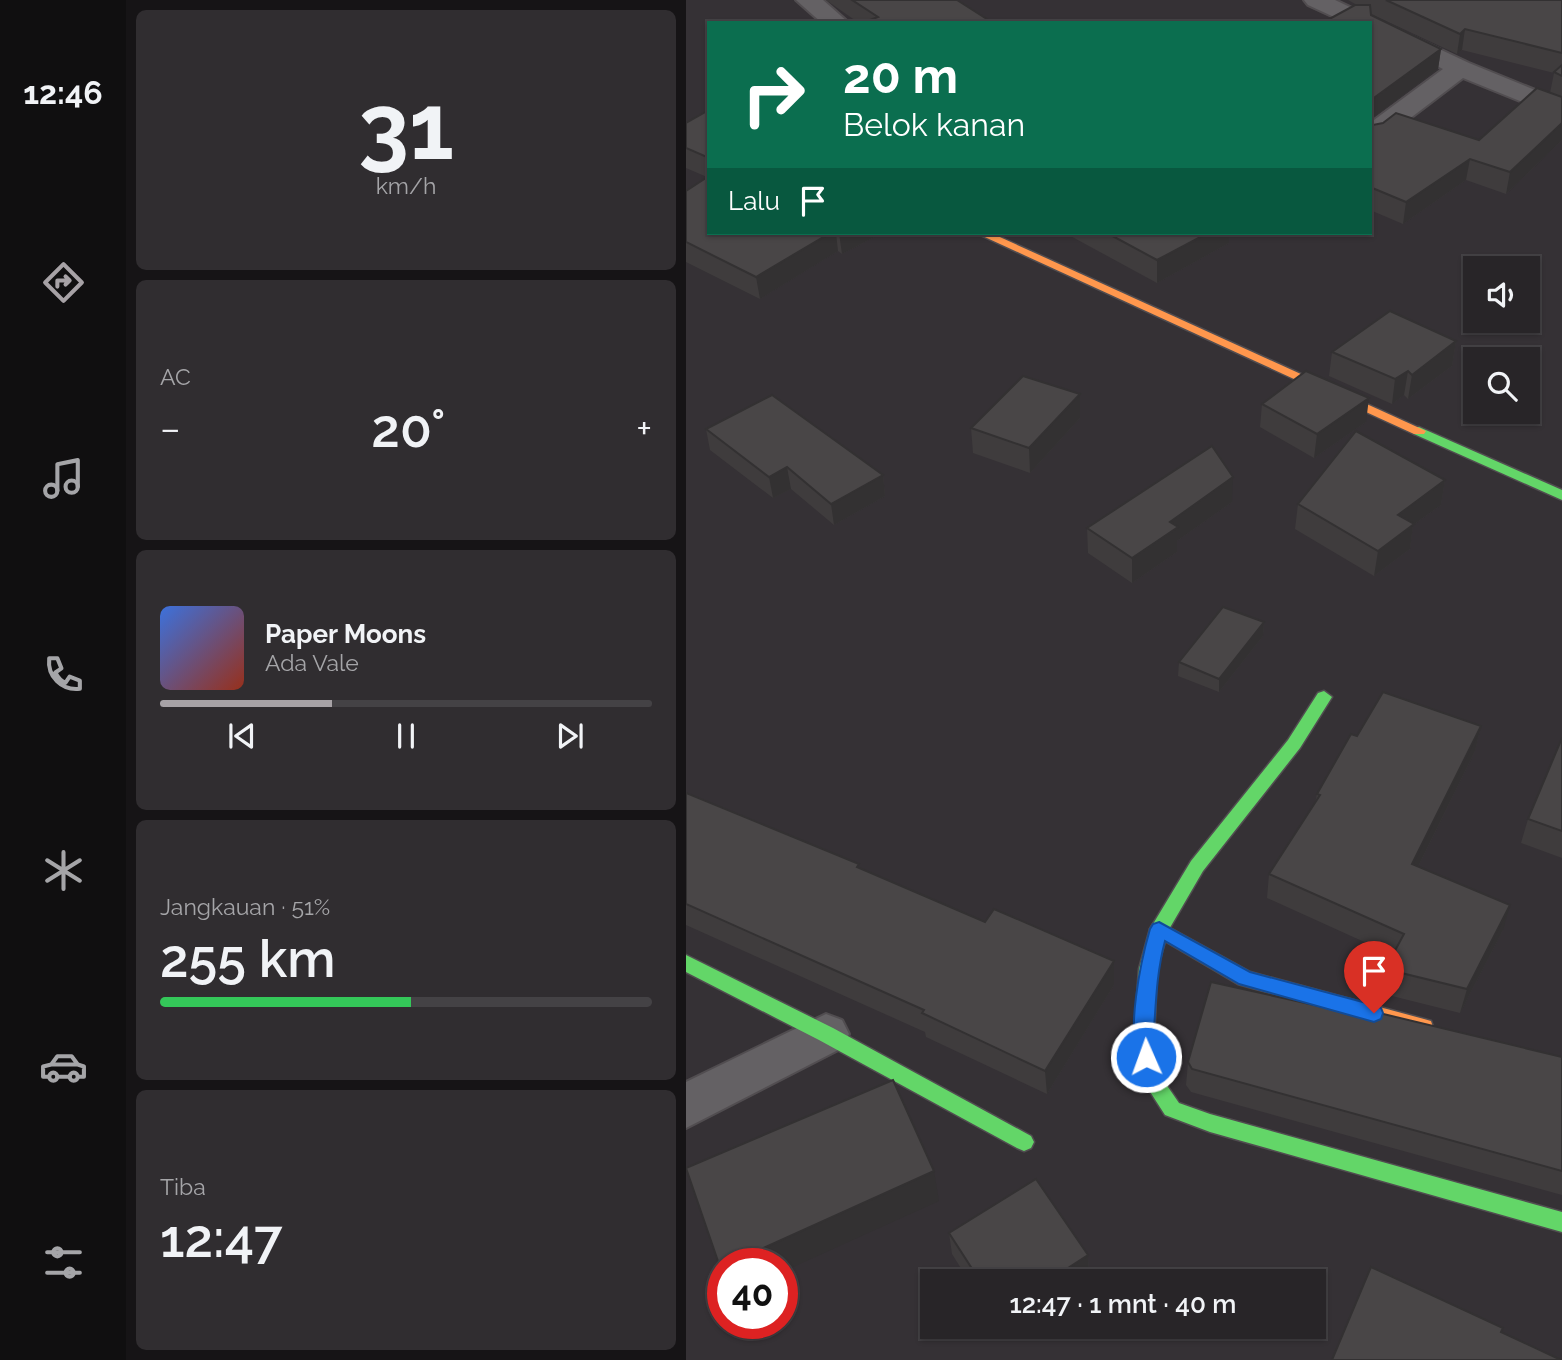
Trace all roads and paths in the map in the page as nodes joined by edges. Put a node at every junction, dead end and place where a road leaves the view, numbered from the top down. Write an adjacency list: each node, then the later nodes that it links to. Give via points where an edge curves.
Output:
1 (808, 0): 3 (street)
2 (1317, 0): 4 (street)
3 (834, 21)
4 (1356, 21)
5 (1372, 28): 6 (street)
6 (1460, 68): 7 (street); 8 (street)
7 (1562, 110)
8 (1372, 134)
9 (986, 235): 10 (street)
10 (1562, 495)
11 (1324, 697): 12 (street, via 1294,744 1197,866)
12 (1159, 929): 14 (street, via 1245,978); 18 (street, via 1148,969 1144,1041 1149,1073 1172,1109)
13 (686, 963): 15 (street)
14 (1438, 1030)
15 (826, 1034): 16 (street); 17 (street)
16 (686, 1106)
17 (1024, 1142)
18 (1562, 1222)

